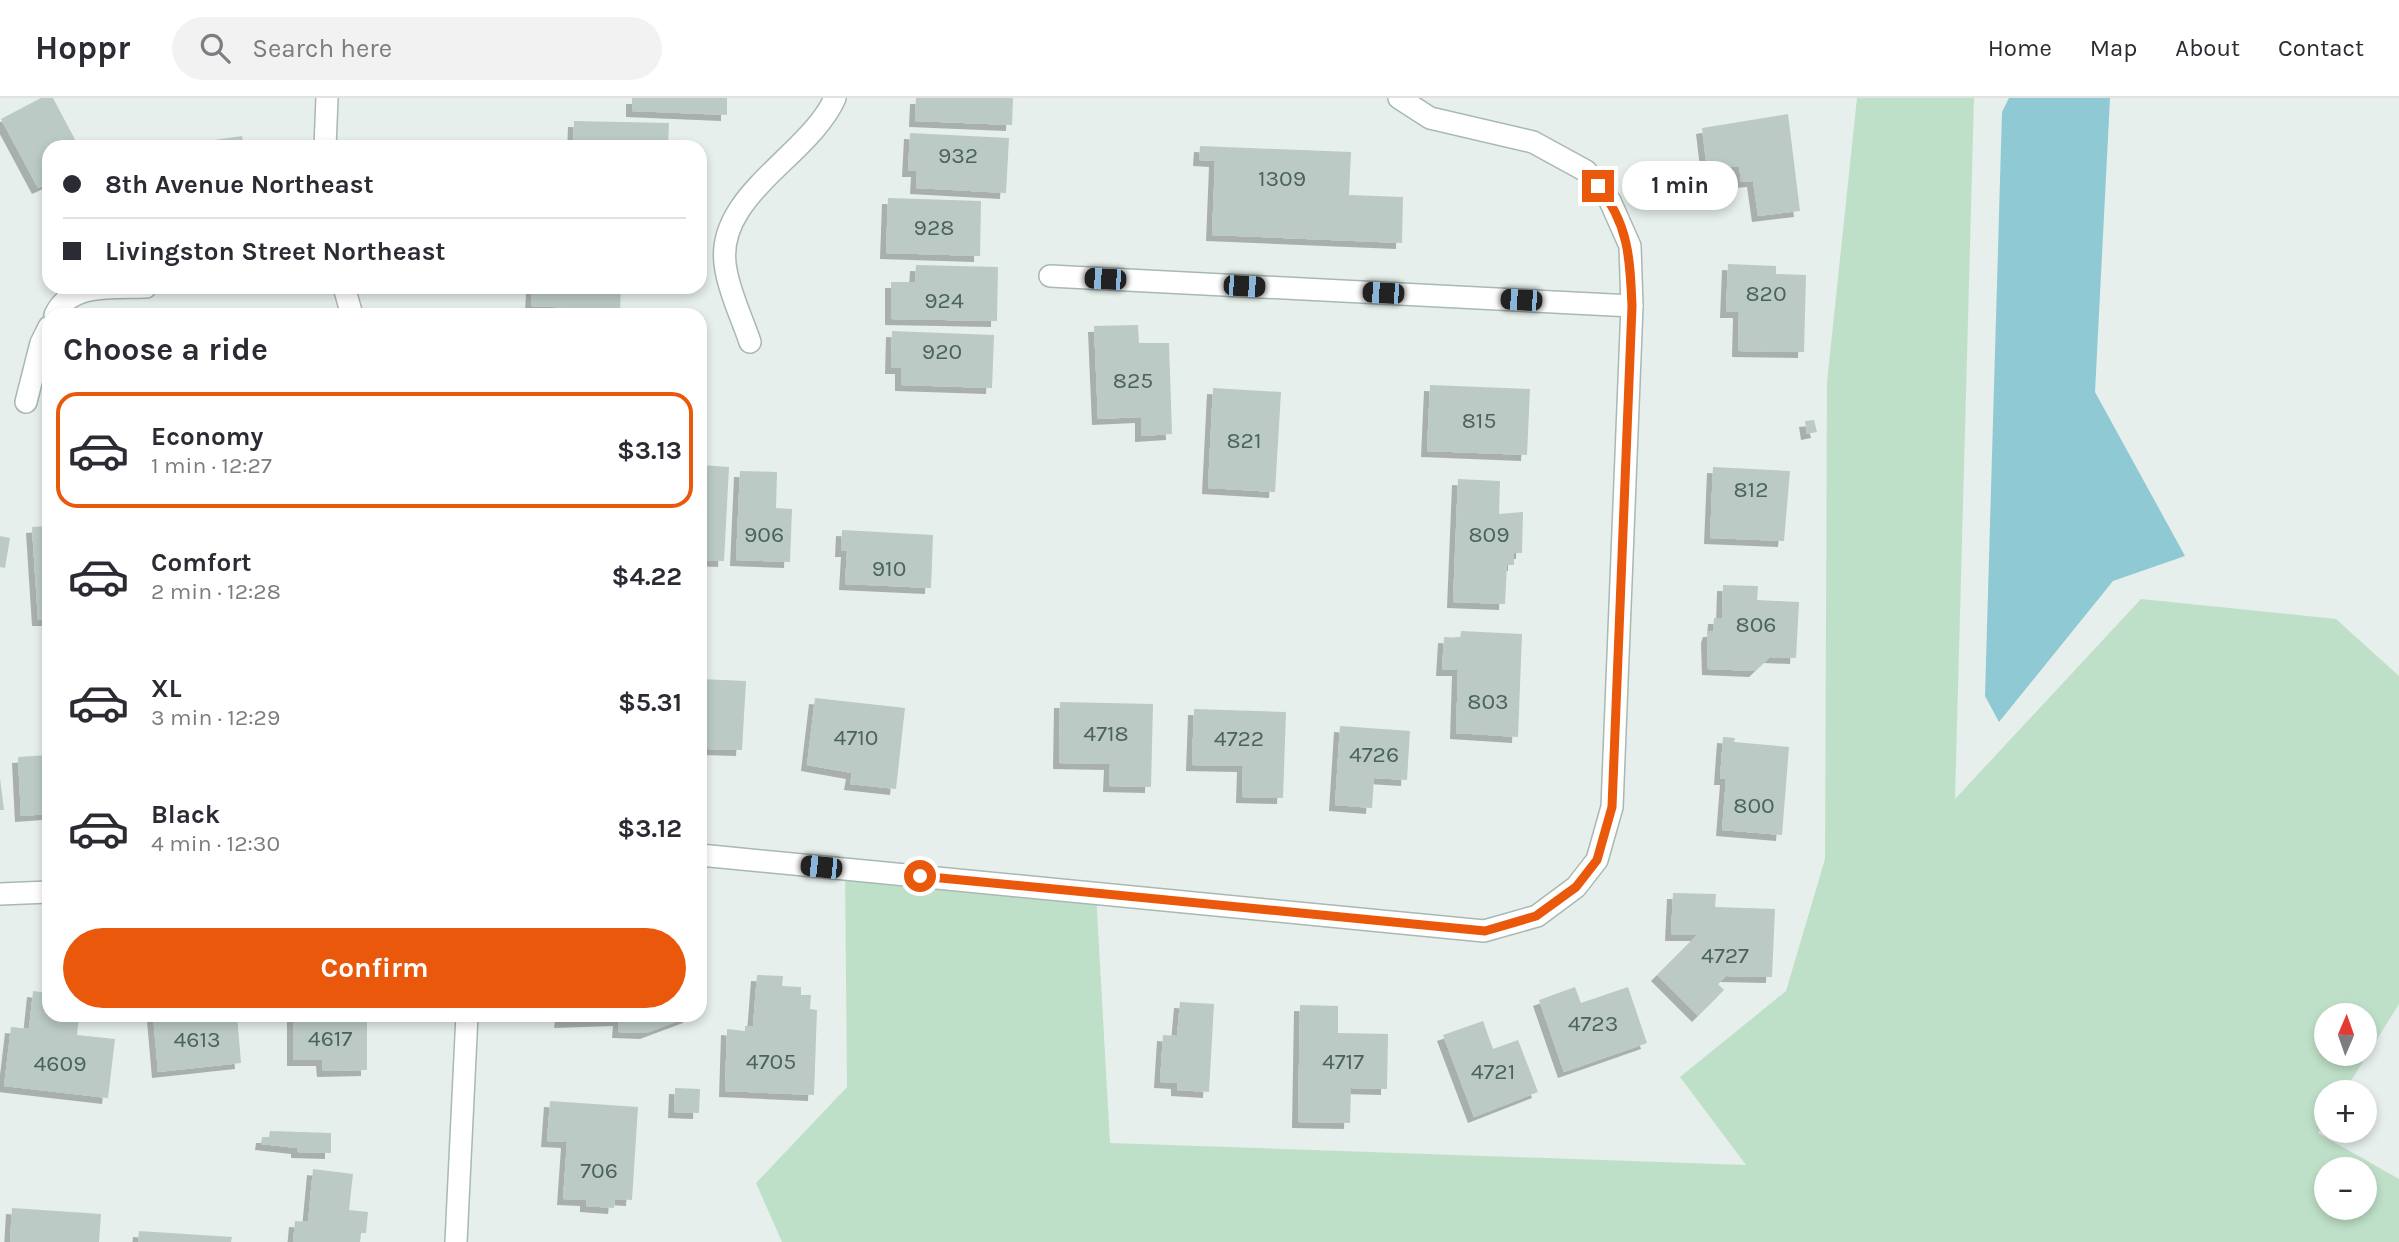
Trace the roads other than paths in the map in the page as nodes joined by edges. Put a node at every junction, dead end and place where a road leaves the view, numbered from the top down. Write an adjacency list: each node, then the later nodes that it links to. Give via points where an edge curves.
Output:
1 (327, 98): 4 (street)
2 (835, 98): 10 (street, via 826,118 750,195 727,229 725,268)
3 (1399, 98): 7 (street, via 1430,118 1533,142 1586,171 1610,201 1630,246)
4 (326, 140)
5 (1050, 276): 7 (street)
6 (79, 294): 8 (street)
7 (1632, 306): 12 (street, via 1612,807 1597,860 1576,887 1536,916 1485,931)
8 (58, 308)
9 (42, 341): 11 (street)
10 (750, 342)
11 (26, 402)
12 (707, 856)
13 (42, 892): 14 (street)
14 (0, 894)
15 (467, 1022): 16 (street)
16 (456, 1242)

